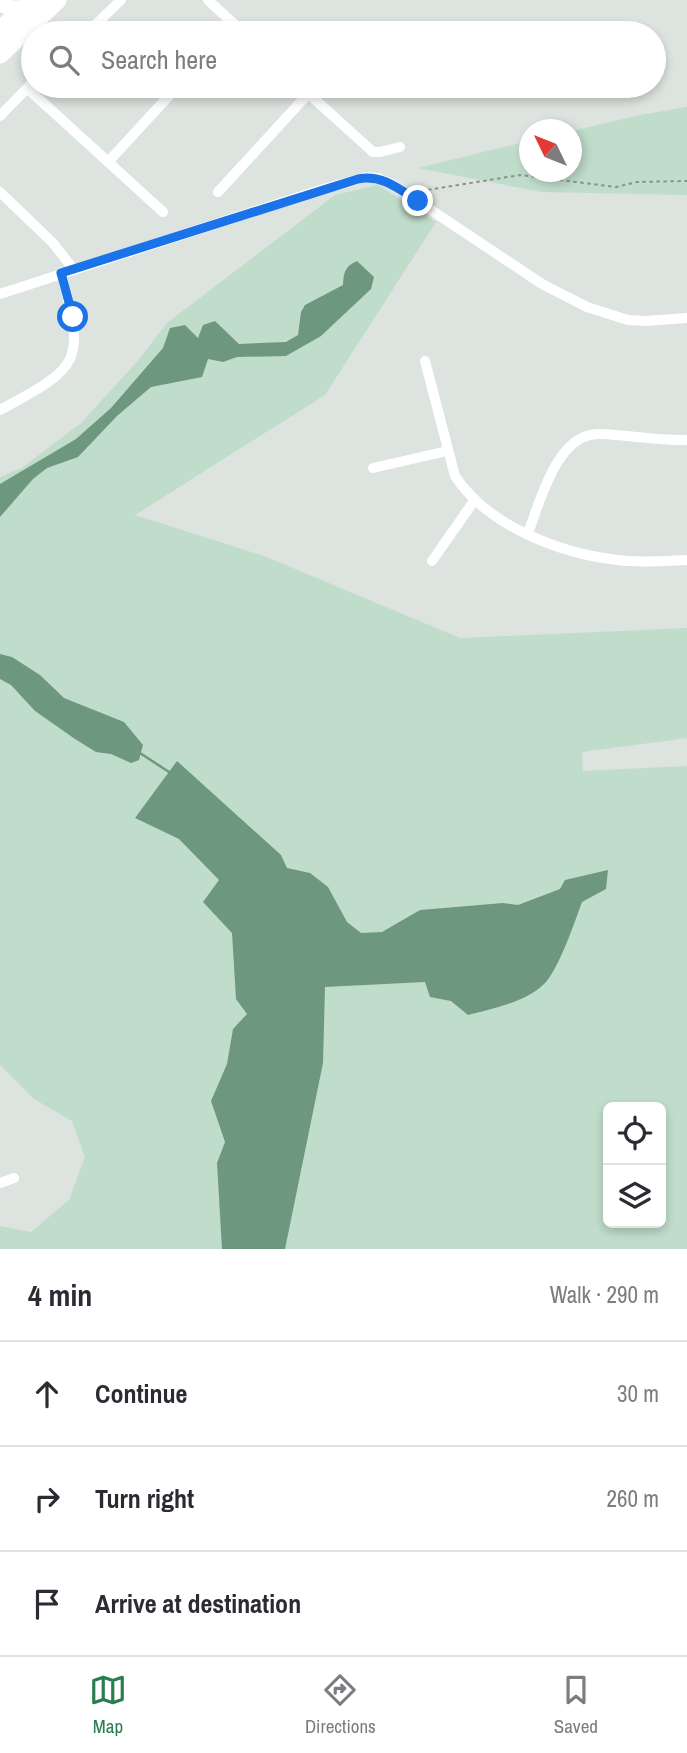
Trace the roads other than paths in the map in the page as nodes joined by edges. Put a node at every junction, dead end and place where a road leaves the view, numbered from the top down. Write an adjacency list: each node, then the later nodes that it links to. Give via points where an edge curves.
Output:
1 (57, 0): 6 (highway)
2 (121, 0): 7 (street)
3 (208, 0): 8 (street)
4 (0, 4): 5 (street, via 11,8)
5 (28, 4): 9 (highway)
6 (35, 21)
7 (99, 21)
8 (224, 21)
9 (0, 30)
10 (21, 34): 11 (highway)
11 (0, 54)
12 (21, 94): 17 (street)
13 (43, 98): 19 (street)
14 (167, 98): 19 (street)
15 (297, 98): 21 (street)
16 (313, 98): 18 (street, via 373,152)
17 (0, 116)
18 (400, 147)
19 (108, 162): 22 (street)
20 (0, 192): 23 (street, via 58,248)
21 (218, 192)
22 (163, 212)
23 (74, 270): 24 (street); 26 (street, via 358,179 378,178 542,284 587,307 628,320)
24 (61, 273): 25 (street); 28 (street, via 74,327 71,358 50,382)
25 (0, 294)
26 (687, 318)
27 (425, 361): 30 (street)
28 (0, 410)
29 (687, 440): 33 (street, via 599,433 580,438 557,461)
30 (447, 451): 31 (street); 32 (street, via 455,476)
31 (373, 468)
32 (474, 501): 33 (street); 35 (street)
33 (528, 533): 34 (street, via 603,558)
34 (687, 560)
35 (432, 561)
36 (14, 1178): 37 (street)
37 (0, 1183)

